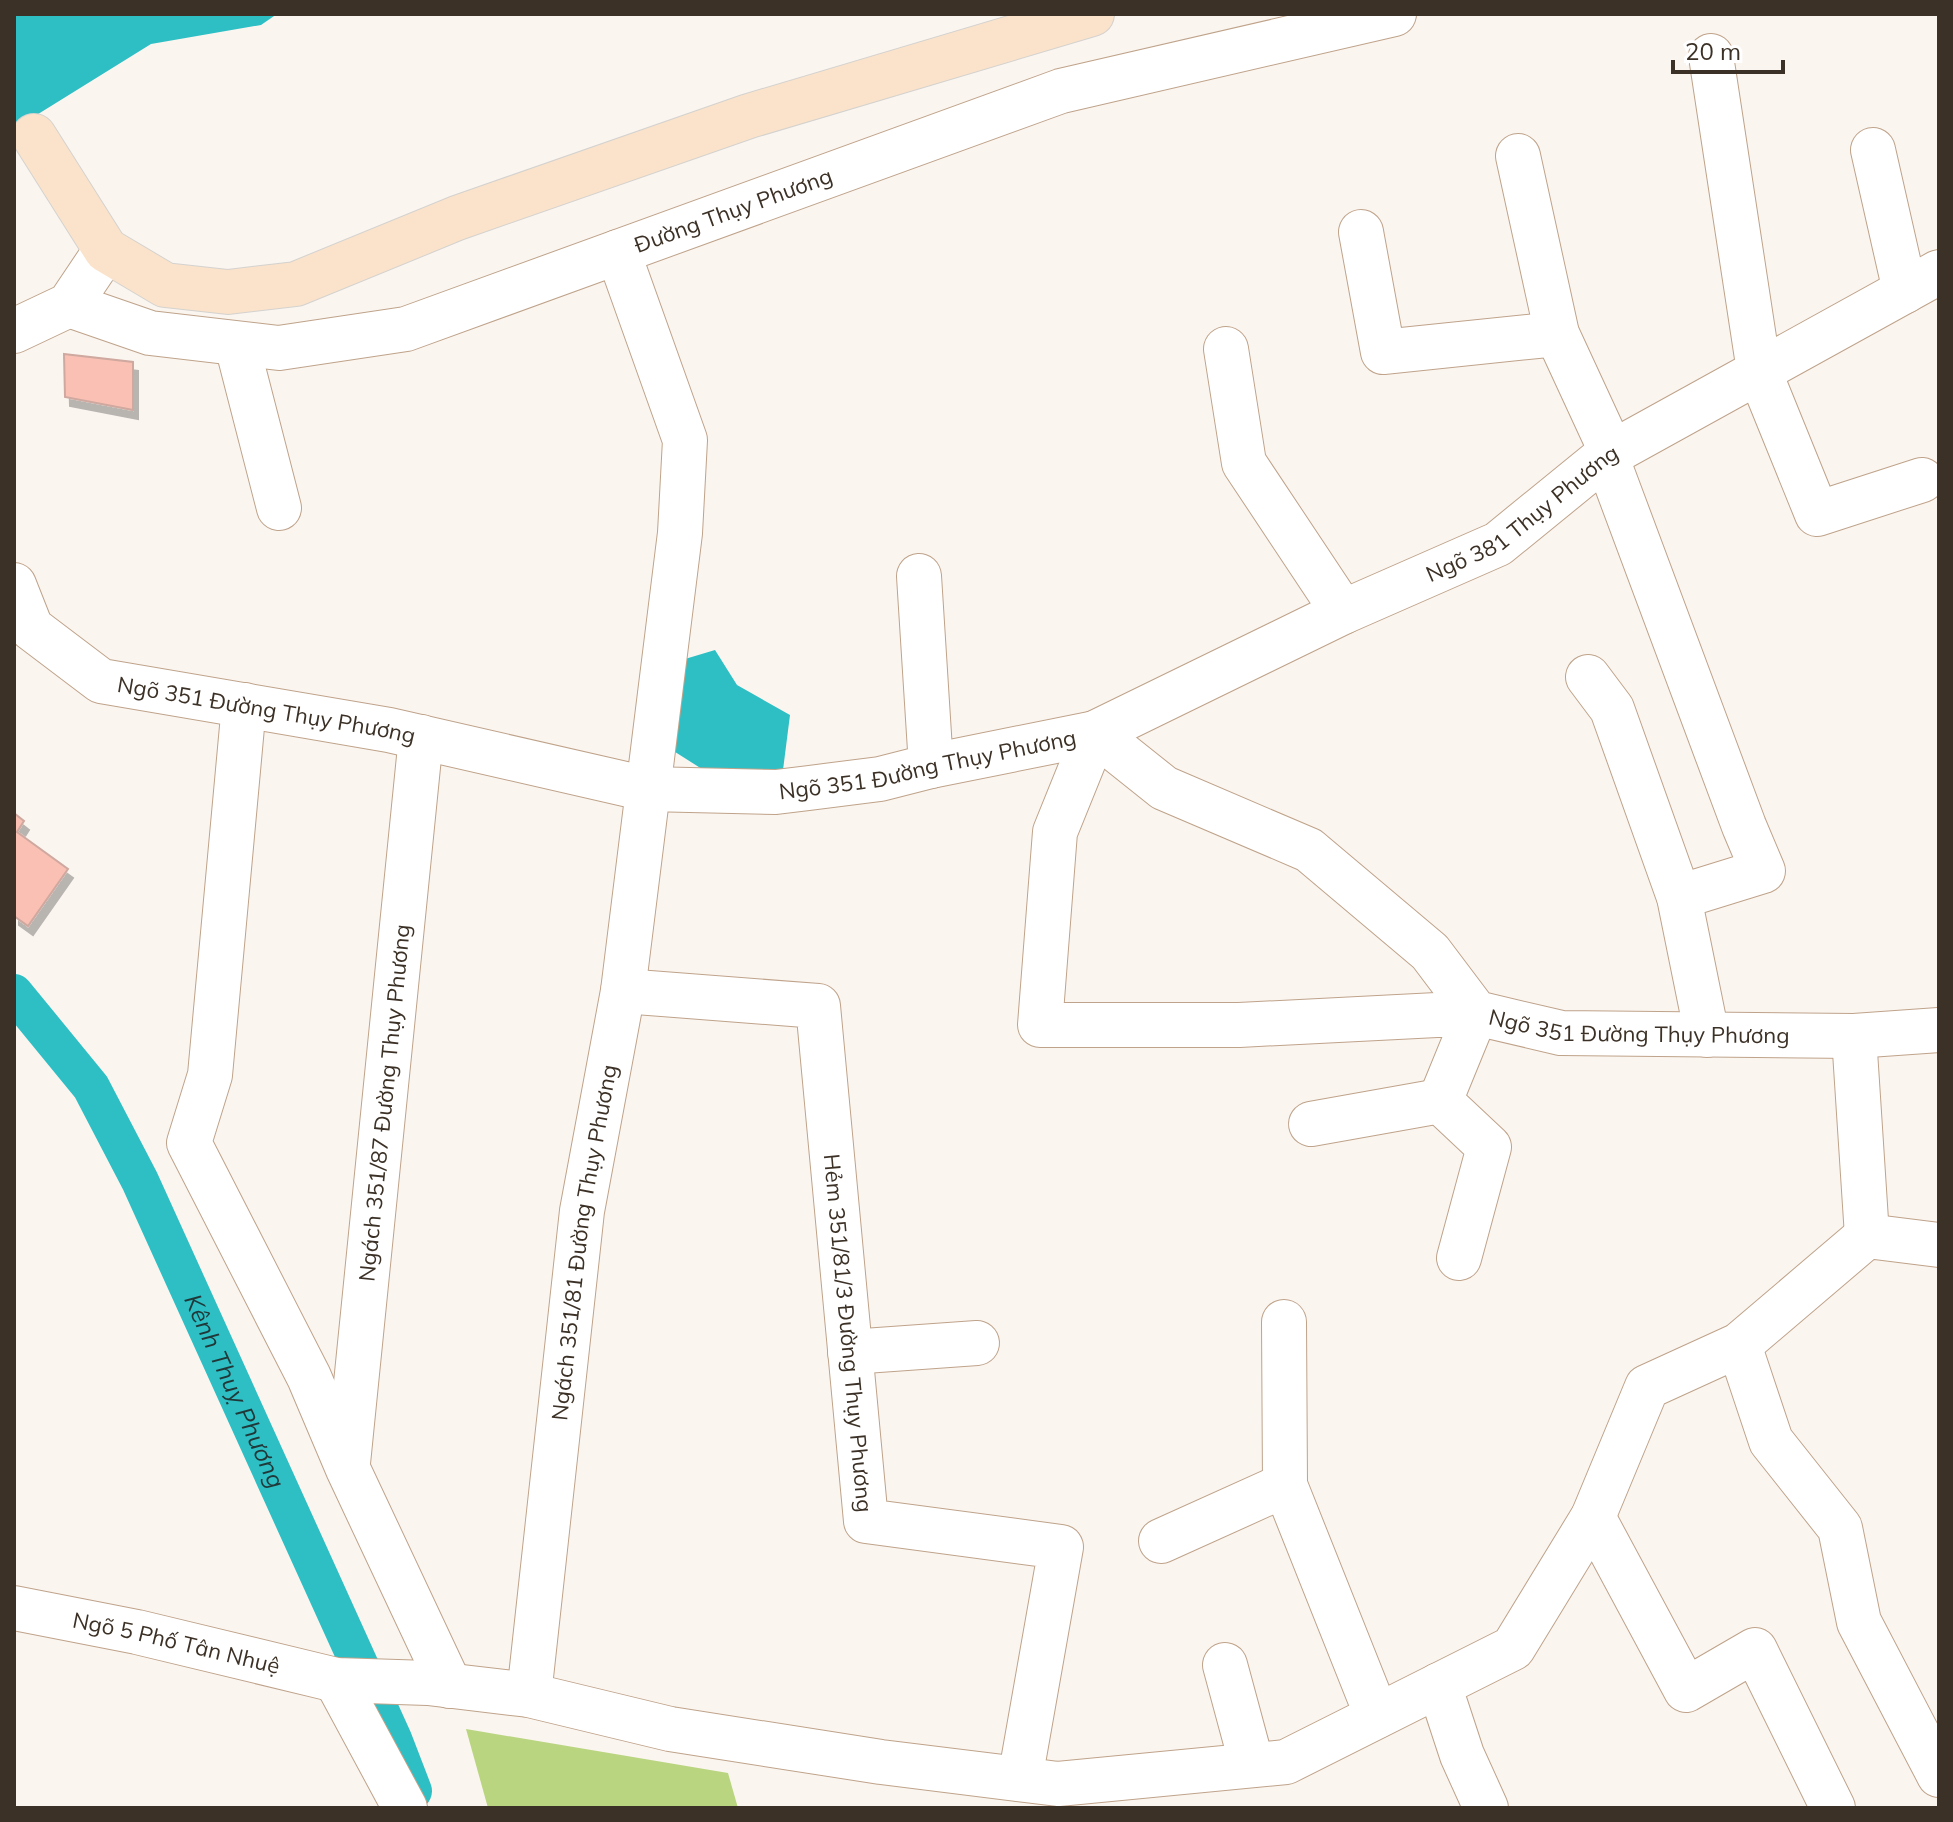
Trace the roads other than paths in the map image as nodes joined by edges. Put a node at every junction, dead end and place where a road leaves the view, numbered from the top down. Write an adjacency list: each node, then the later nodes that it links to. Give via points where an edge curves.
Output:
1 (1092, 14): 8 (main road, via 749,116 457,218 296,284 228,292 165,285)
2 (1394, 14): 9 (street, Đường Thụy Phương, via 1061,91)
3 (1711, 56): 16 (street)
4 (34, 136): 8 (main road)
5 (1873, 150): 10 (street)
6 (1518, 156): 13 (street)
7 (1361, 232): 13 (street, via 1383,352)
8 (106, 250): 11 (street)
9 (618, 252): 14 (street, Đường Thụy Phương, via 406,329 279,348); 28 (street, Ngách 351/81 Đường Thụy Phương, via 685,440 680,533)
10 (1930, 278): 16 (street, Ngõ 381 Thụy Phương)
11 (69, 305): 12 (street); 14 (street, Đường Thụy Phương, via 150,333)
12 (14, 331)
13 (1557, 334): 17 (street)
14 (237, 345): 19 (street)
15 (1226, 349): 22 (street, via 1244,463)
16 (1759, 371): 17 (street, Ngõ 381 Thụy Phương); 18 (street, via 1817,514)
17 (1609, 455): 22 (street, Ngõ 381 Thụy Phương, via 1498,544); 29 (street, via 1763,871)
18 (1922, 480)
19 (279, 508)
20 (919, 576): 27 (street)
21 (14, 585): 24 (street, Ngõ 351 Đường Thụy Phương, via 31,628 101,681)
22 (1343, 612): 25 (street, Ngõ 381 Thụy Phương)
23 (1588, 677): 29 (street, via 1612,709)
24 (244, 705): 26 (street, Ngõ 351 Đường Thụy Phương); 44 (street, via 210,1075 189,1143 309,1377)
25 (1095, 733): 27 (street, Ngõ 351 Đường Thụy Phương); 31 (street, Ngõ 351 Đường Thụy Phương, via 1164,788 1309,850 1430,952); 31 (street, via 1055,832 1040,1025 1239,1025)
26 (421, 737): 28 (street, Ngõ 351 Đường Thụy Phương); 44 (street, Ngách 351/87 Đường Thụy Phương)
27 (931, 766): 28 (street, Ngõ 351 Đường Thụy Phương, via 880,779 810,772 776,792)
28 (647, 789): 30 (street, Ngách 351/81 Đường Thụy Phương)
29 (1679, 897): 33 (street)
30 (623, 991): 43 (street, Hẻm 351/81/3 Đường Thụy Phương, via 818,1006); 53 (street, Ngách 351/81 Đường Thụy Phương, via 582,1211)
31 (1476, 1013): 33 (street, Ngõ 351 Đường Thụy Phương, via 1561,1033); 35 (street)
32 (1939, 1030): 34 (street, Ngõ 351 Đường Thụy Phương)
33 (1707, 1035): 34 (street, Ngõ 351 Đường Thụy Phương)
34 (1854, 1036): 37 (street)
35 (1440, 1101): 36 (street); 39 (street, via 1489,1147)
36 (1311, 1124)
37 (1867, 1236): 38 (street); 42 (street, Ngõ 5 Phố Tân Nhuệ)
38 (1939, 1245)
39 (1459, 1258)
40 (1284, 1322): 45 (street)
41 (977, 1343): 43 (street)
42 (1739, 1345): 46 (street, Ngõ 5 Phố Tân Nhuệ, via 1647,1387); 56 (street, via 1771,1441 1840,1528 1859,1622)
43 (850, 1352): 57 (street, Hẻm 351/81/3 Đường Thụy Phương, via 866,1521 1061,1547)
44 (348, 1469): 51 (street)
45 (1285, 1485): 47 (street); 54 (street)
46 (1593, 1517): 52 (street, Ngõ 5 Phố Tân Nhuệ, via 1513,1648); 60 (street, via 1686,1690 1755,1650)
47 (1161, 1541)
48 (14, 1608): 50 (street, Ngõ 5 Phố Tân Nhuệ)
49 (1225, 1665): 55 (street)
50 (336, 1680): 51 (street, Ngõ 5 Phố Tân Nhuệ); 58 (street)
51 (439, 1685): 53 (street, Ngõ 5 Phố Tân Nhuệ)
52 (1439, 1685): 54 (street, Ngõ 5 Phố Tân Nhuệ); 59 (street)
53 (529, 1695): 57 (street, Ngõ 5 Phố Tân Nhuệ, via 670,1729)
54 (1377, 1716): 55 (street, Ngõ 5 Phố Tân Nhuệ, via 1286,1762)
55 (1252, 1765): 57 (street, Ngõ 5 Phố Tân Nhuệ)
56 (1939, 1775)
57 (1048, 1790)
58 (405, 1808)
59 (1486, 1808)
60 (1833, 1808)

